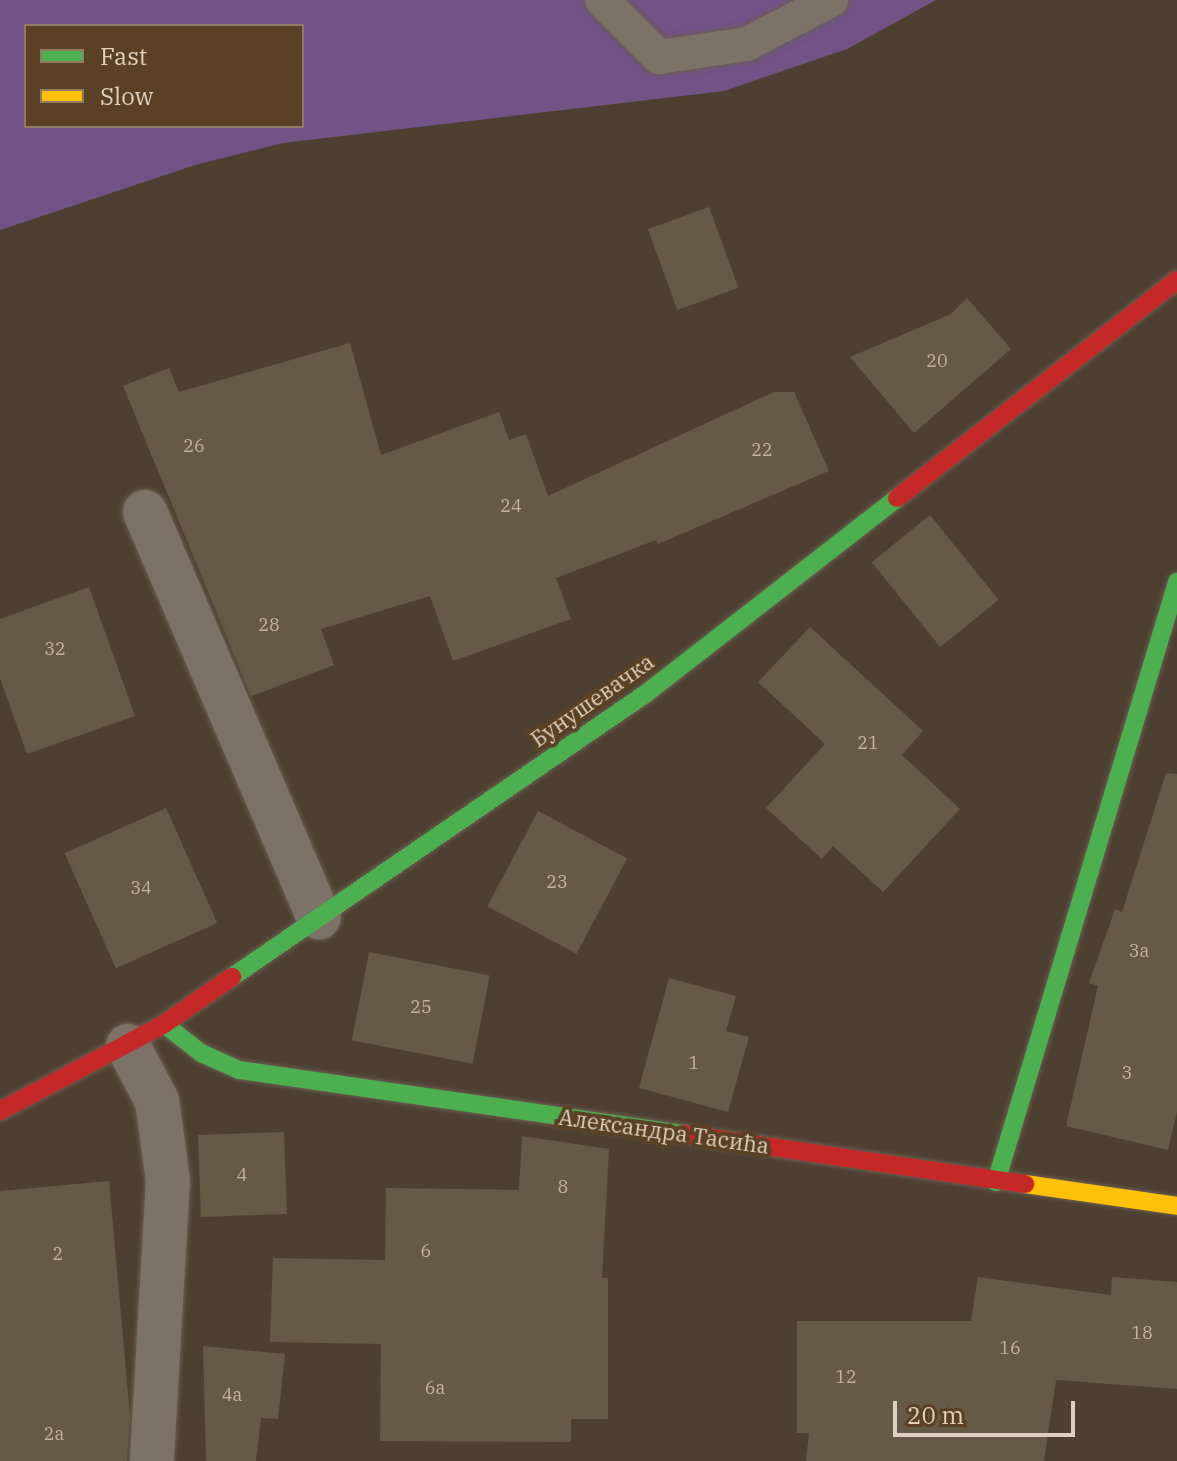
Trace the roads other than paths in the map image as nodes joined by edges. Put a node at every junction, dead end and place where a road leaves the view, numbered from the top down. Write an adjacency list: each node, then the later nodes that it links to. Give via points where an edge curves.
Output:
1 (602, 0): 2 (lane, via 659,57 747,44)
2 (831, 0)
3 (1177, 280): 6 (street, Бунушевачка, via 644,695)
4 (145, 512): 6 (street)
5 (1177, 582): 9 (street)
6 (319, 917): 7 (street, Бунушевачка)
7 (146, 1035): 8 (street, Бунушевачка); 9 (street, Александра Тасића, via 239,1070); 11 (street, via 168,1180)
8 (0, 1111)
9 (996, 1182): 10 (street, Александра Тасића)
10 (1177, 1206)
11 (152, 1461)

